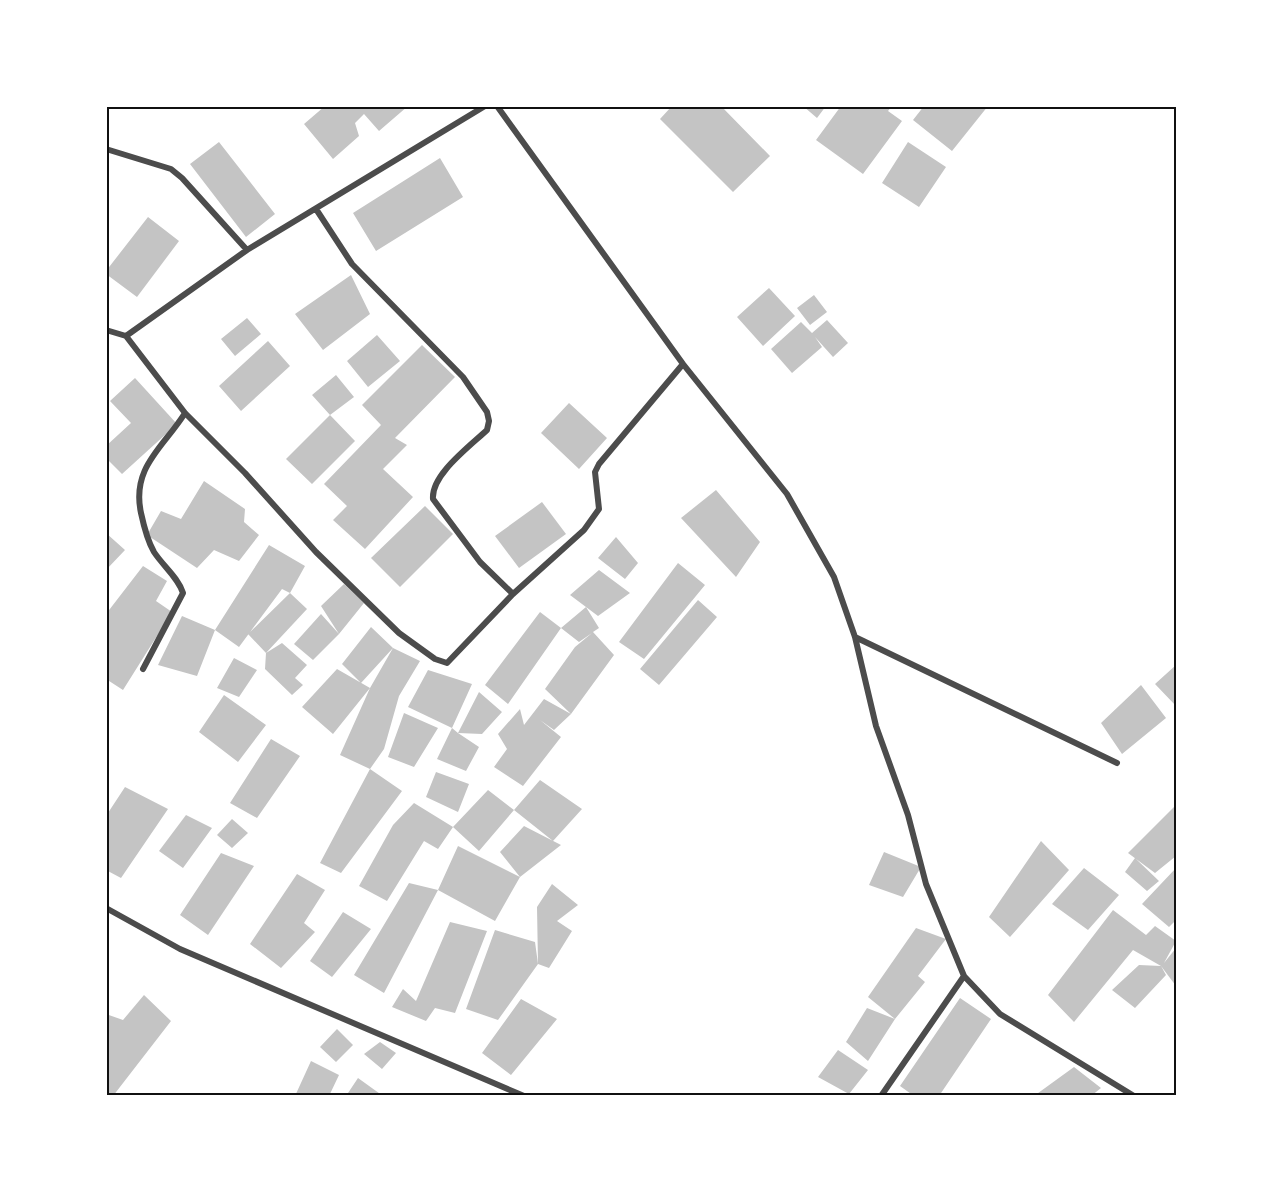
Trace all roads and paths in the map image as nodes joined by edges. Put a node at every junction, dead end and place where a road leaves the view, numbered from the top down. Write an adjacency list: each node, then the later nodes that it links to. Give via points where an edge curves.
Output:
1 (485, 106): 4 (street)
2 (497, 106): 8 (street)
3 (106, 149): 5 (street, via 171,169)
4 (316, 209): 5 (street); 10 (street, via 352,264 463,377 487,412 487,430 437,479 433,499 480,562)
5 (247, 250): 7 (street)
6 (106, 330): 7 (street)
7 (126, 336): 9 (street)
8 (683, 364): 10 (street, via 599,464 595,472 599,509 584,530); 11 (street, via 787,494 834,577)
9 (185, 413): 10 (street, via 315,552 399,633 435,659 447,663); 12 (street, via 149,461 137,497 145,534 183,593)
10 (513, 594)
11 (855, 637): 13 (street); 15 (street, via 876,726 908,815 926,884)
12 (143, 669)
13 (1117, 763)
14 (106, 908): 16 (street, via 180,949)
15 (964, 976): 17 (street); 18 (street, via 1000,1014)
16 (524, 1095)
17 (881, 1095)
18 (1134, 1095)

